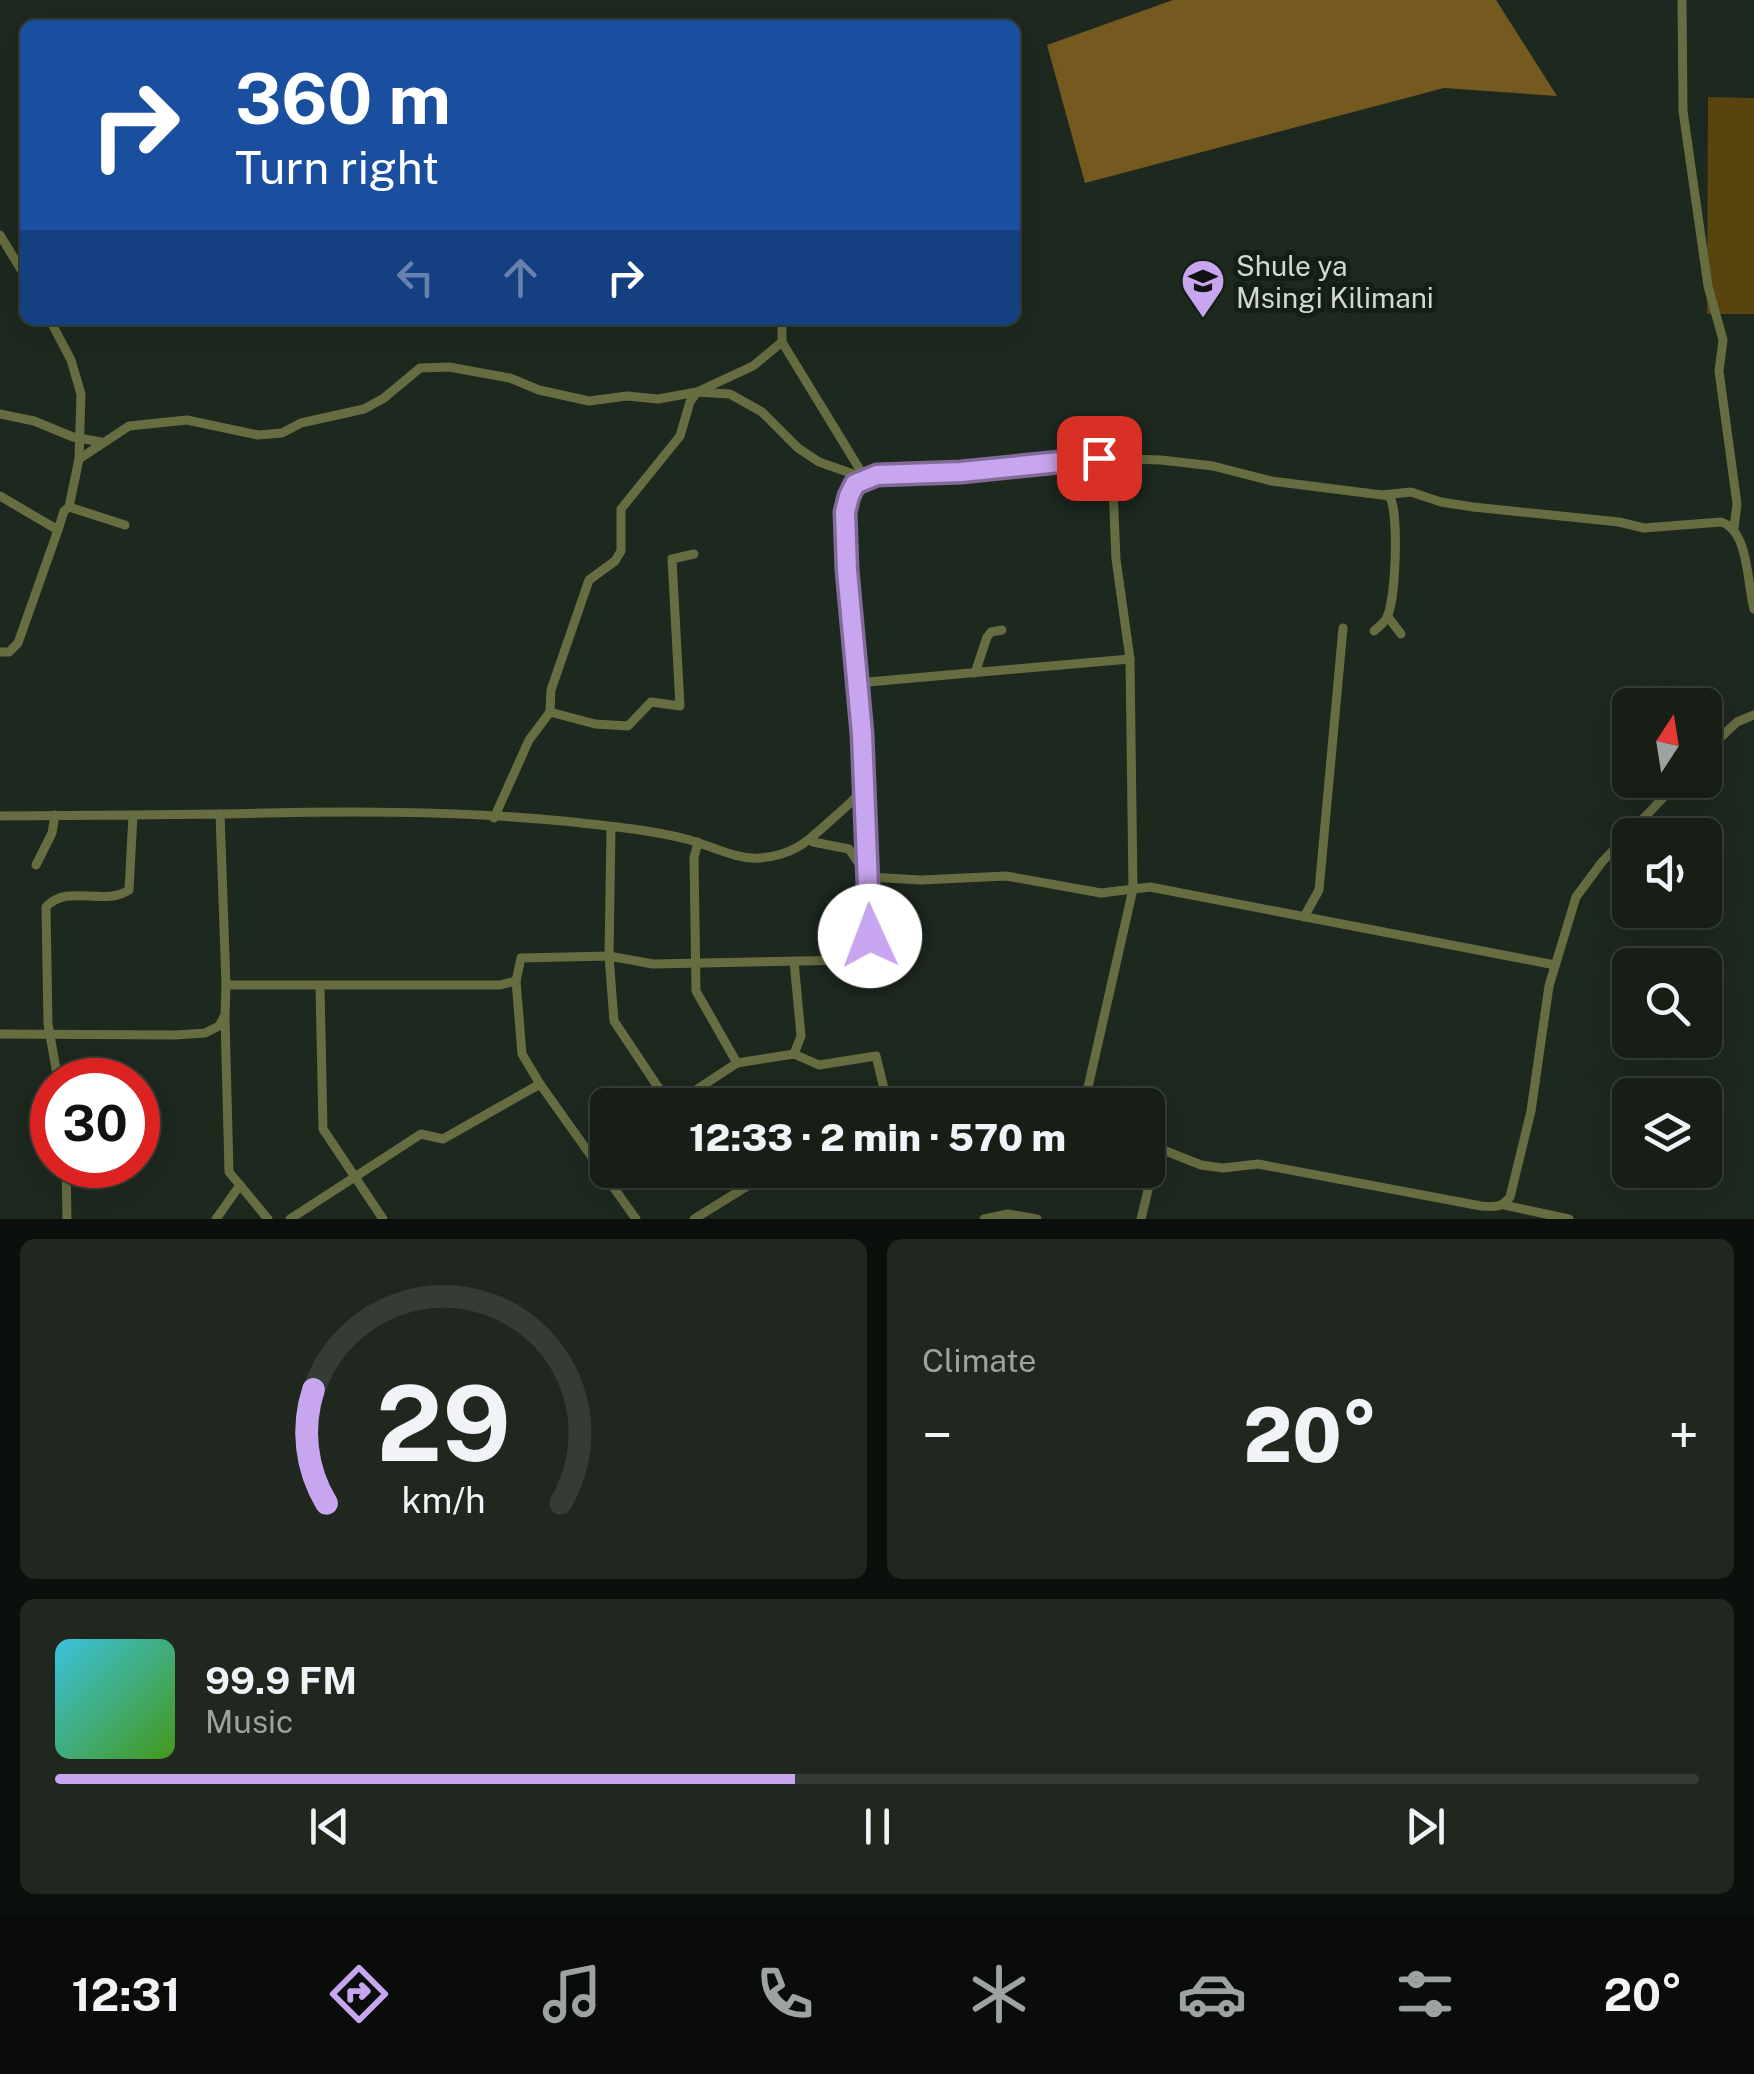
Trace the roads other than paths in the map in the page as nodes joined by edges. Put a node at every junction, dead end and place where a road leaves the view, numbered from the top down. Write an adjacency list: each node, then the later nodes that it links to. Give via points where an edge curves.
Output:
1 (1682, 0): 20 (street, via 1683,111 1708,286 1723,340)
2 (0, 235): 3 (street)
3 (20, 268)
4 (53, 325): 9 (street, via 82,394)
5 (782, 325): 6 (street)
6 (782, 342): 7 (street, via 753,366); 14 (street)
7 (697, 392): 10 (street, via 589,401 476,371 420,368 364,409 282,432 258,435 187,420 129,426); 13 (street, via 748,401 798,448); 33 (street, via 680,436 621,508 620,551 590,580 551,690)
8 (0, 414): 9 (street)
9 (80, 438): 10 (street); 12 (street)
10 (101, 442): 12 (street)
11 (1099, 458): 14 (street); 16 (street, via 1195,463); 30 (street, via 1112,488)
12 (79, 459): 18 (street)
13 (840, 471): 14 (street); 15 (street)
14 (865, 478): 15 (street)
15 (850, 494): 32 (street, via 847,570)
16 (1382, 495): 20 (street, via 1411,492 1472,507 1644,528 1721,522); 24 (street, via 1396,509)
17 (0, 496): 21 (street)
18 (69, 507): 19 (street); 21 (street)
19 (125, 525)
20 (1734, 528): 23 (street)
21 (58, 530): 29 (street, via 18,643)
22 (694, 554): 33 (street, via 672,559 680,706 651,702 628,726)
23 (1754, 609)
24 (1388, 617): 27 (street); 28 (street)
25 (1343, 628): 49 (street, via 1319,890)
26 (1002, 630): 31 (street, via 988,637)
27 (1374, 631)
28 (1401, 634)
29 (0, 652)
30 (1130, 659): 31 (street); 48 (street)
31 (978, 670): 32 (street)
32 (857, 683): 36 (street)
33 (550, 712): 42 (street, via 528,740)
34 (1754, 716): 35 (street)
35 (1722, 736)
36 (864, 787): 45 (street); 47 (street)
37 (1663, 798): 53 (street, via 1576,897)
38 (220, 814): 39 (street); 42 (street); 55 (street)
39 (133, 815): 41 (street); 58 (street, via 129,890 118,898 54,898 46,907)
40 (0, 816): 41 (street)
41 (55, 816): 46 (street)
42 (494, 818): 43 (street)
43 (611, 827): 44 (street); 50 (street)
44 (698, 842): 45 (street, via 759,858); 52 (street)
45 (806, 842): 47 (street, via 849,850)
46 (36, 866)
47 (868, 877): 48 (street, via 1006,876 1101,893); 51 (street, via 870,936 861,956)
48 (1133, 888): 49 (street); 67 (street)
49 (1304, 917): 53 (street)
50 (610, 956): 52 (street); 54 (street, via 521,958); 64 (street, via 614,1020)
51 (794, 961): 52 (street); 60 (street, via 801,1036)
52 (694, 963): 62 (street, via 696,991)
53 (1555, 965): 76 (street, via 1520,1161)
54 (516, 981): 56 (street); 63 (street, via 522,1054)
55 (226, 985): 56 (street); 57 (street)
56 (320, 986): 70 (street, via 324,1130)
57 (225, 1016): 58 (street, via 205,1033); 71 (street, via 228,1172)
58 (50, 1033): 59 (street); 61 (street)
59 (0, 1034)
60 (794, 1054): 62 (street); 66 (street, via 819,1066 876,1056)
61 (54, 1058)
62 (737, 1063): 65 (street)
63 (540, 1084): 69 (street); 70 (street, via 443,1140 421,1134)
64 (660, 1088)
65 (698, 1088)
66 (884, 1088)
67 (1088, 1088)
68 (1165, 1151): 76 (street, via 1201,1165 1258,1164 1481,1206)
69 (590, 1152)
70 (355, 1175): 81 (street); 82 (street)
71 (240, 1185): 79 (street); 80 (street)
72 (67, 1188): 78 (street)
73 (615, 1188): 83 (street)
74 (745, 1188): 77 (street)
75 (1148, 1188): 86 (street)
76 (1504, 1204): 87 (street)
77 (699, 1218)
78 (68, 1219)
79 (216, 1219)
80 (268, 1219)
81 (290, 1219)
82 (382, 1219)
83 (636, 1219)
84 (984, 1219): 85 (street)
85 (1037, 1219)
86 (1141, 1219)
87 (1569, 1219)

